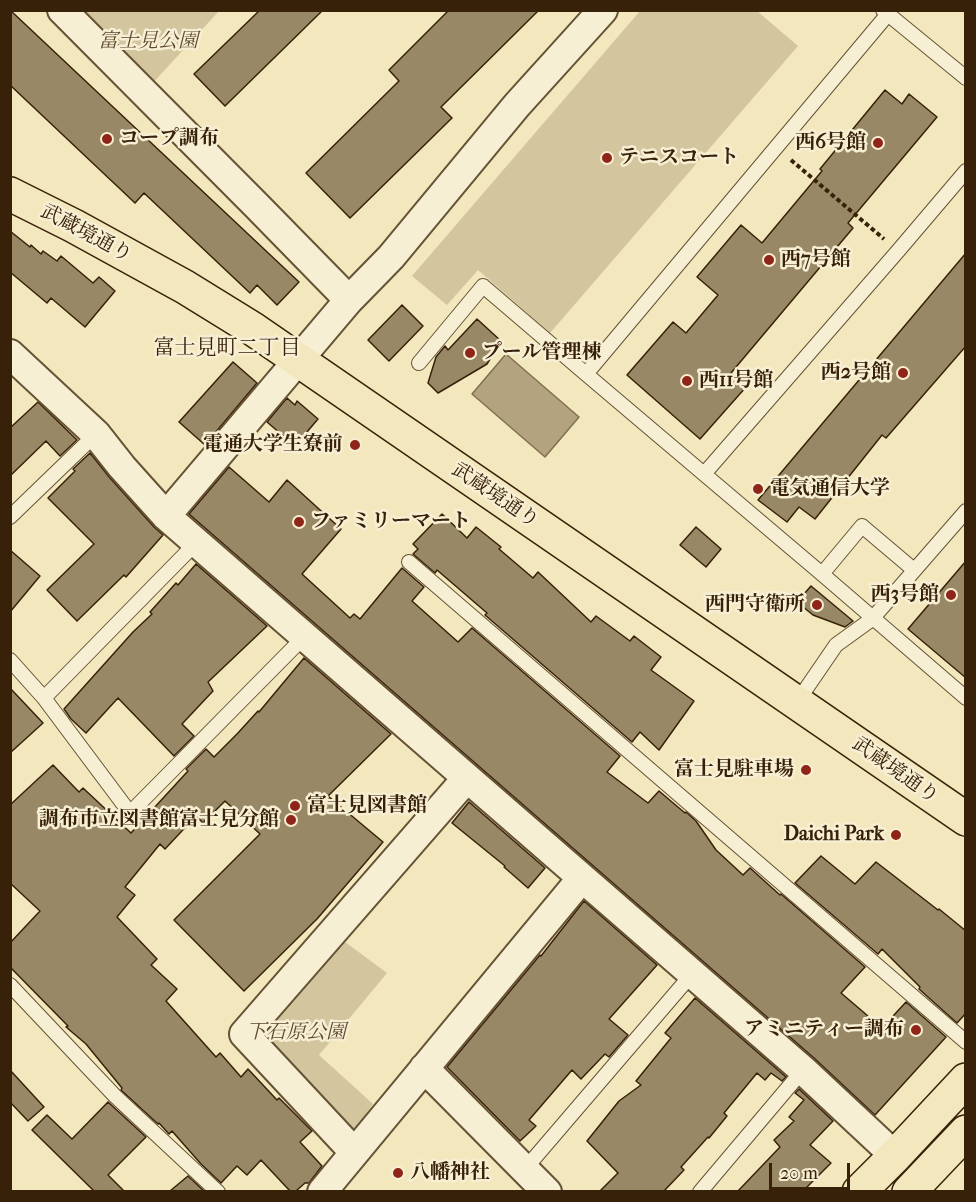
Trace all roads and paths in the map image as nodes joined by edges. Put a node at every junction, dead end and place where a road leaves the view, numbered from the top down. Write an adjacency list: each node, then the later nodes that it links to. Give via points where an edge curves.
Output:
1 (62, 10): 9 (street)
2 (603, 10): 9 (street, via 517,105 392,257)
3 (886, 12): 4 (lane); 5 (lane)
4 (966, 78)
5 (777, 147): 8 (path); 13 (lane)
6 (966, 171): 8 (lane)
7 (10, 194): 11 (main road, 武蔵境通り, via 185,287)
8 (898, 251): 15 (lane)
9 (349, 300): 11 (street)
10 (10, 354): 14 (street)
11 (299, 360): 17 (street); 28 (main road, 武蔵境通り)
12 (419, 363): 13 (lane, via 483,286)
13 (586, 374): 15 (lane)
14 (96, 434): 17 (street); 18 (lane)
15 (704, 474): 22 (lane)
16 (966, 511): 21 (lane)
17 (166, 516): 19 (street)
18 (10, 517)
19 (196, 543): 24 (street); 26 (lane)
20 (409, 562): 34 (lane)
21 (914, 570): 22 (lane, via 862,526); 23 (lane)
22 (822, 574): 23 (lane)
23 (872, 619): 27 (lane); 28 (lane, via 836,645)
24 (304, 637): 26 (lane, via 130,813); 29 (street)
25 (10, 660): 26 (lane)
26 (45, 698)
27 (966, 698)
28 (797, 702): 30 (main road, 武蔵境通り)
29 (467, 778): 31 (street); 39 (street, via 244,1034)
30 (966, 819)
31 (582, 878): 32 (street); 35 (street)
32 (693, 974): 36 (street); 41 (lane)
33 (10, 985): 42 (lane, via 115,1096)
34 (966, 1042)
35 (424, 1068): 39 (street); 41 (street)
36 (804, 1070): 40 (street); 45 (lane)
37 (966, 1080): 40 (main road)
38 (966, 1132): 47 (main road)
39 (354, 1152): 43 (street)
40 (895, 1156): 46 (main road)
41 (525, 1169): 44 (street)
42 (218, 1191)
43 (322, 1191)
44 (548, 1191)
45 (700, 1191)
46 (859, 1191)
47 (909, 1191)

